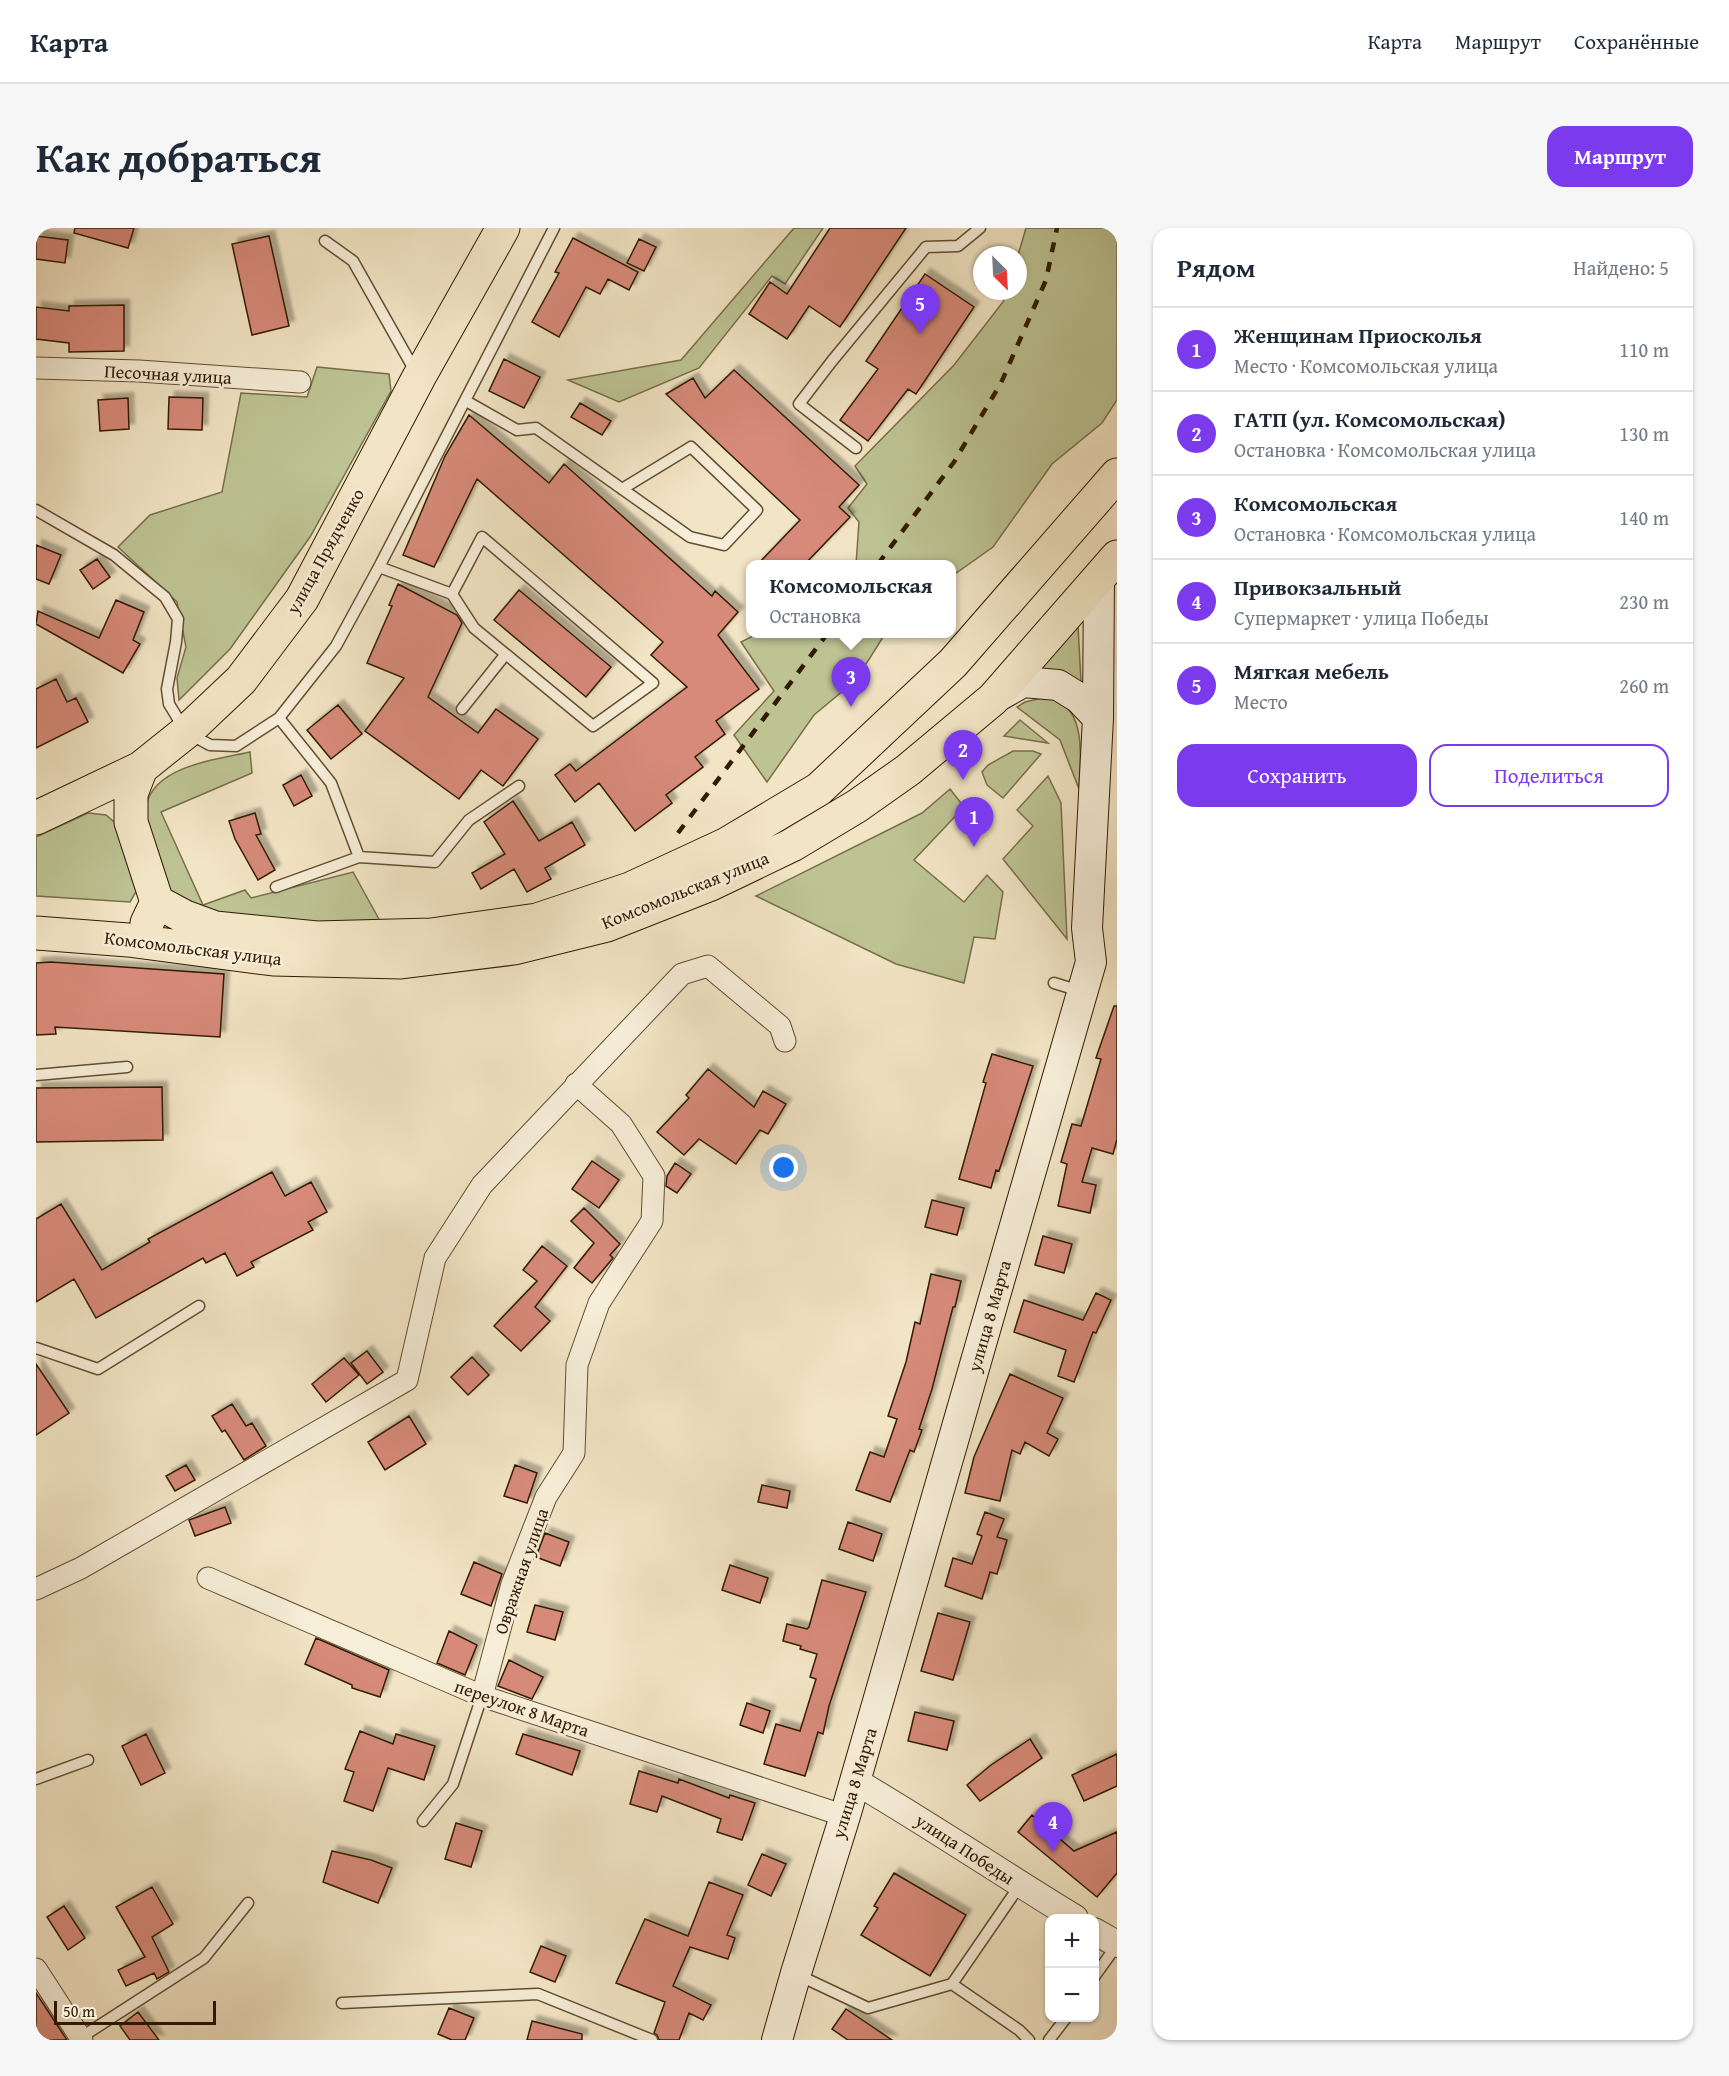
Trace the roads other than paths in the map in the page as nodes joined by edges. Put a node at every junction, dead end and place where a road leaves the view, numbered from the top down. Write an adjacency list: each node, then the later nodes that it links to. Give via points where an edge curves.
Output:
1 (503, 228): 6 (main road, улица Прядченко)
2 (554, 228): 8 (lane)
3 (980, 228): 9 (lane, via 958,246 926,247 800,404)
4 (325, 241): 6 (lane, via 353,261)
5 (36, 368): 7 (street, Песочная улица)
6 (418, 377): 22 (main road, улица Прядченко, via 302,599 241,680)
7 (300, 382)
8 (466, 401): 11 (lane, via 517,430 536,429); 14 (lane)
9 (856, 448)
10 (1112, 482): 13 (main road, Комсомольская улица)
11 (622, 489): 11 (lane, via 690,537 724,545 757,510 691,447)
12 (36, 510): 22 (lane, via 114,555 165,597 178,619 167,689 169,704)
13 (1081, 517): 15 (main road); 30 (main road, Комсомольская улица, via 953,663 819,789 727,844 630,889 537,920 431,935 316,939 214,928)
14 (379, 567): 16 (lane); 20 (lane, via 336,646)
15 (1108, 567): 18 (main road, Комсомольская улица); 21 (main road, улица 8 Марта)
16 (452, 594): 17 (lane, via 474,628); 17 (lane, via 482,537 653,683 593,726)
17 (505, 655): 19 (lane)
18 (993, 699): 21 (main road, via 1023,682 1058,685 1079,698); 32 (main road, Комсомольская улица, via 908,770 792,845 711,884 607,925 514,948 401,962 273,959)
19 (462, 709)
20 (279, 718): 22 (lane, via 236,746 210,745); 28 (lane, via 331,783)
21 (1098, 718): 34 (main road, улица 8 Марта, via 1087,928 1091,962)
22 (186, 732): 23 (main road, улица Прядченко)
23 (141, 768): 25 (main road, улица Прядченко); 27 (main road, via 131,794)
24 (519, 786): 28 (lane, via 469,820 435,862)
25 (86, 794): 26 (main road, улица Прядченко); 27 (main road, via 112,801)
26 (36, 818)
27 (131, 822): 30 (main road)
28 (359, 857): 29 (lane)
29 (276, 887)
30 (157, 902): 32 (main road, via 146,926)
31 (36, 933): 32 (main road, Комсомольская улица)
32 (128, 940)
33 (1054, 983): 34 (lane)
34 (1083, 992): 46 (main road, улица 8 Марта)
35 (785, 1041): 38 (street, via 780,1026 708,966 682,974)
36 (127, 1067): 37 (lane)
37 (36, 1075)
38 (576, 1084): 42 (street, via 482,1185 435,1258 406,1380 81,1568); 43 (street, Овражная улица, via 621,1124 654,1176 652,1221 599,1304 577,1365 574,1453 546,1497 512,1584)
39 (199, 1306): 40 (lane, via 98,1369)
40 (36, 1348)
41 (208, 1578): 43 (street, переулок 8 Марта)
42 (36, 1589)
43 (482, 1696): 47 (street, переулок 8 Марта); 48 (lane, via 453,1784)
44 (88, 1760): 45 (lane)
45 (36, 1779)
46 (855, 1781): 47 (main road, улица 8 Марта); 49 (street, улица Победы)
47 (845, 1816): 56 (main road, улица 8 Марта)
48 (423, 1821)
49 (1020, 1885): 51 (street, улица Победы); 57 (lane)
50 (248, 1903): 60 (lane, via 204,1958)
51 (1068, 1914)
52 (1099, 1933): 53 (street)
53 (1117, 1945): 55 (lane)
54 (36, 1969): 60 (street)
55 (1099, 1971)
56 (796, 1973): 57 (lane, via 868,2008); 62 (main road, улица 8 Марта)
57 (952, 1984): 63 (lane)
58 (342, 2003): 61 (lane, via 538,1994)
59 (1062, 2022): 64 (lane)
60 (81, 2039)
61 (652, 2040)
62 (777, 2040)
63 (1029, 2040)
64 (1050, 2040)

